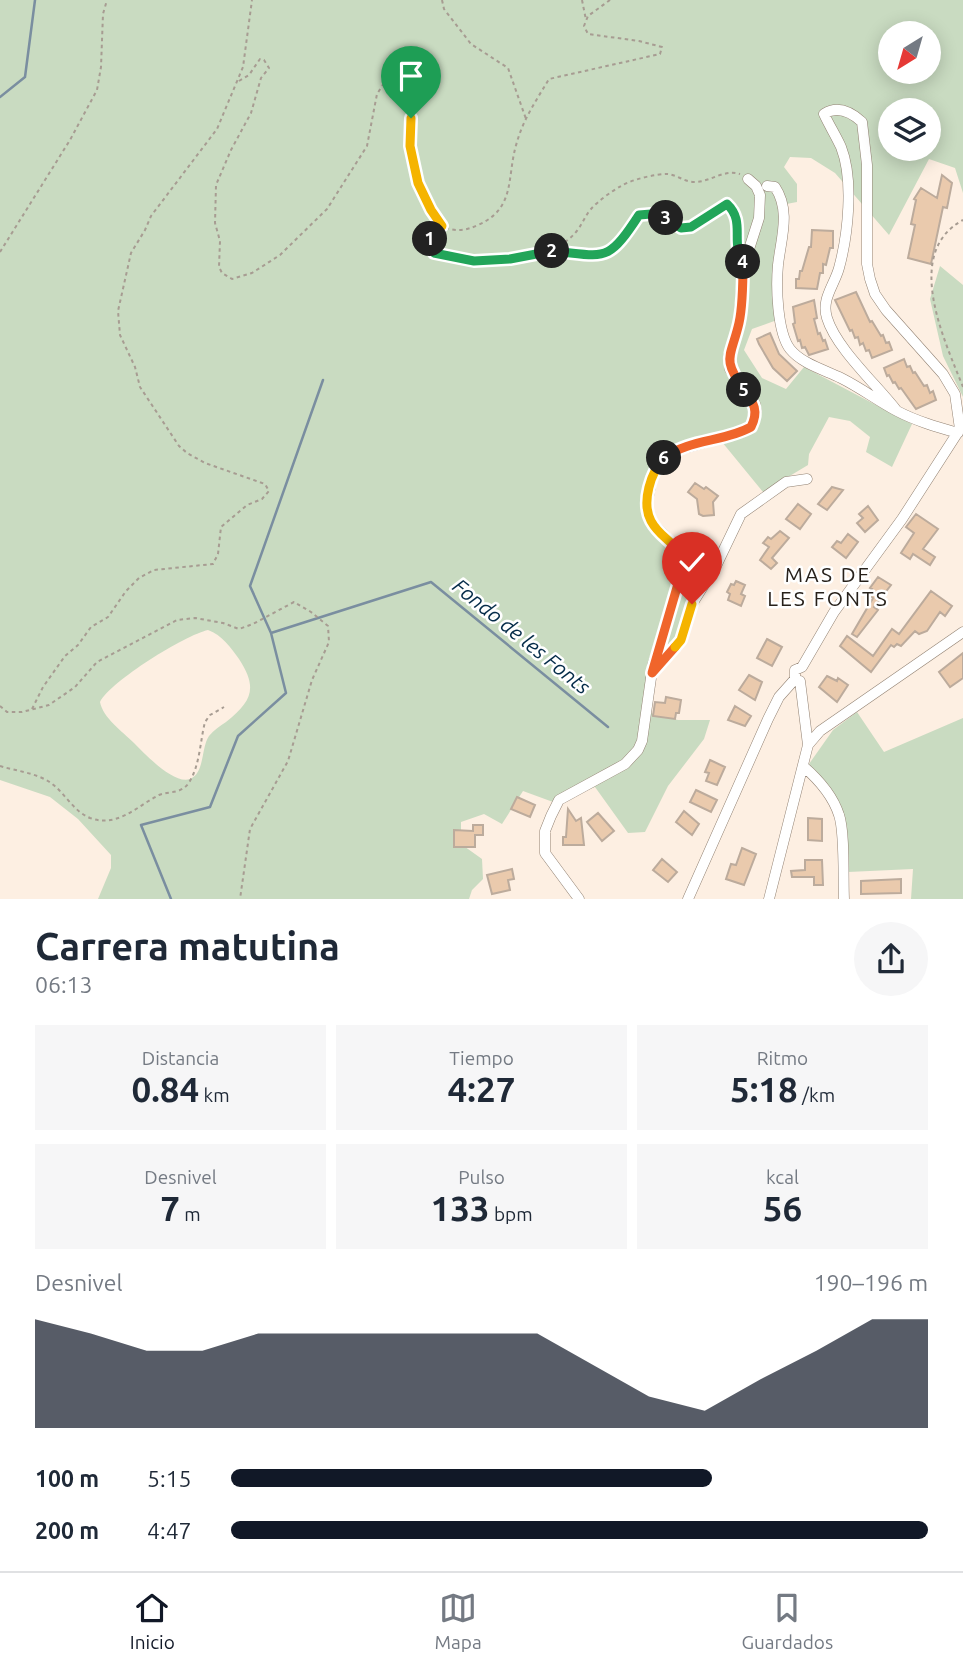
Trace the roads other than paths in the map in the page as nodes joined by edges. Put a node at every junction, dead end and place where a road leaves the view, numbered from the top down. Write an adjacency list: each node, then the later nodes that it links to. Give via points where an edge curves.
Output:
1 (748, 179): 7 (street, via 760,195 759,218 744,264 739,324 729,363 755,404 754,420 742,432 671,452 652,478 647,504 652,523 673,543 681,563)
2 (767, 186): 3 (street, via 775,187 783,207 777,277 782,325 790,349)
3 (897, 411): 4 (street); 4 (street, via 840,344 827,321 824,303 845,244 848,185 841,148 824,114 830,110 852,113 862,122 867,264 875,294 955,394)
4 (958, 433): 8 (street, via 834,612 802,667 794,671)
5 (807, 479): 7 (street, via 786,482 741,514 692,604 681,640)
6 (963, 632): 9 (street, via 820,731)
7 (652, 673): 11 (street, via 638,750 625,764 559,800 545,831 545,853)
8 (798, 680): 9 (street); 12 (street, via 779,696)
9 (808, 745): 10 (street)
10 (803, 766): 13 (street); 14 (street, via 832,799 840,817)
11 (579, 899)
12 (688, 899)
13 (769, 899)
14 (844, 899)

